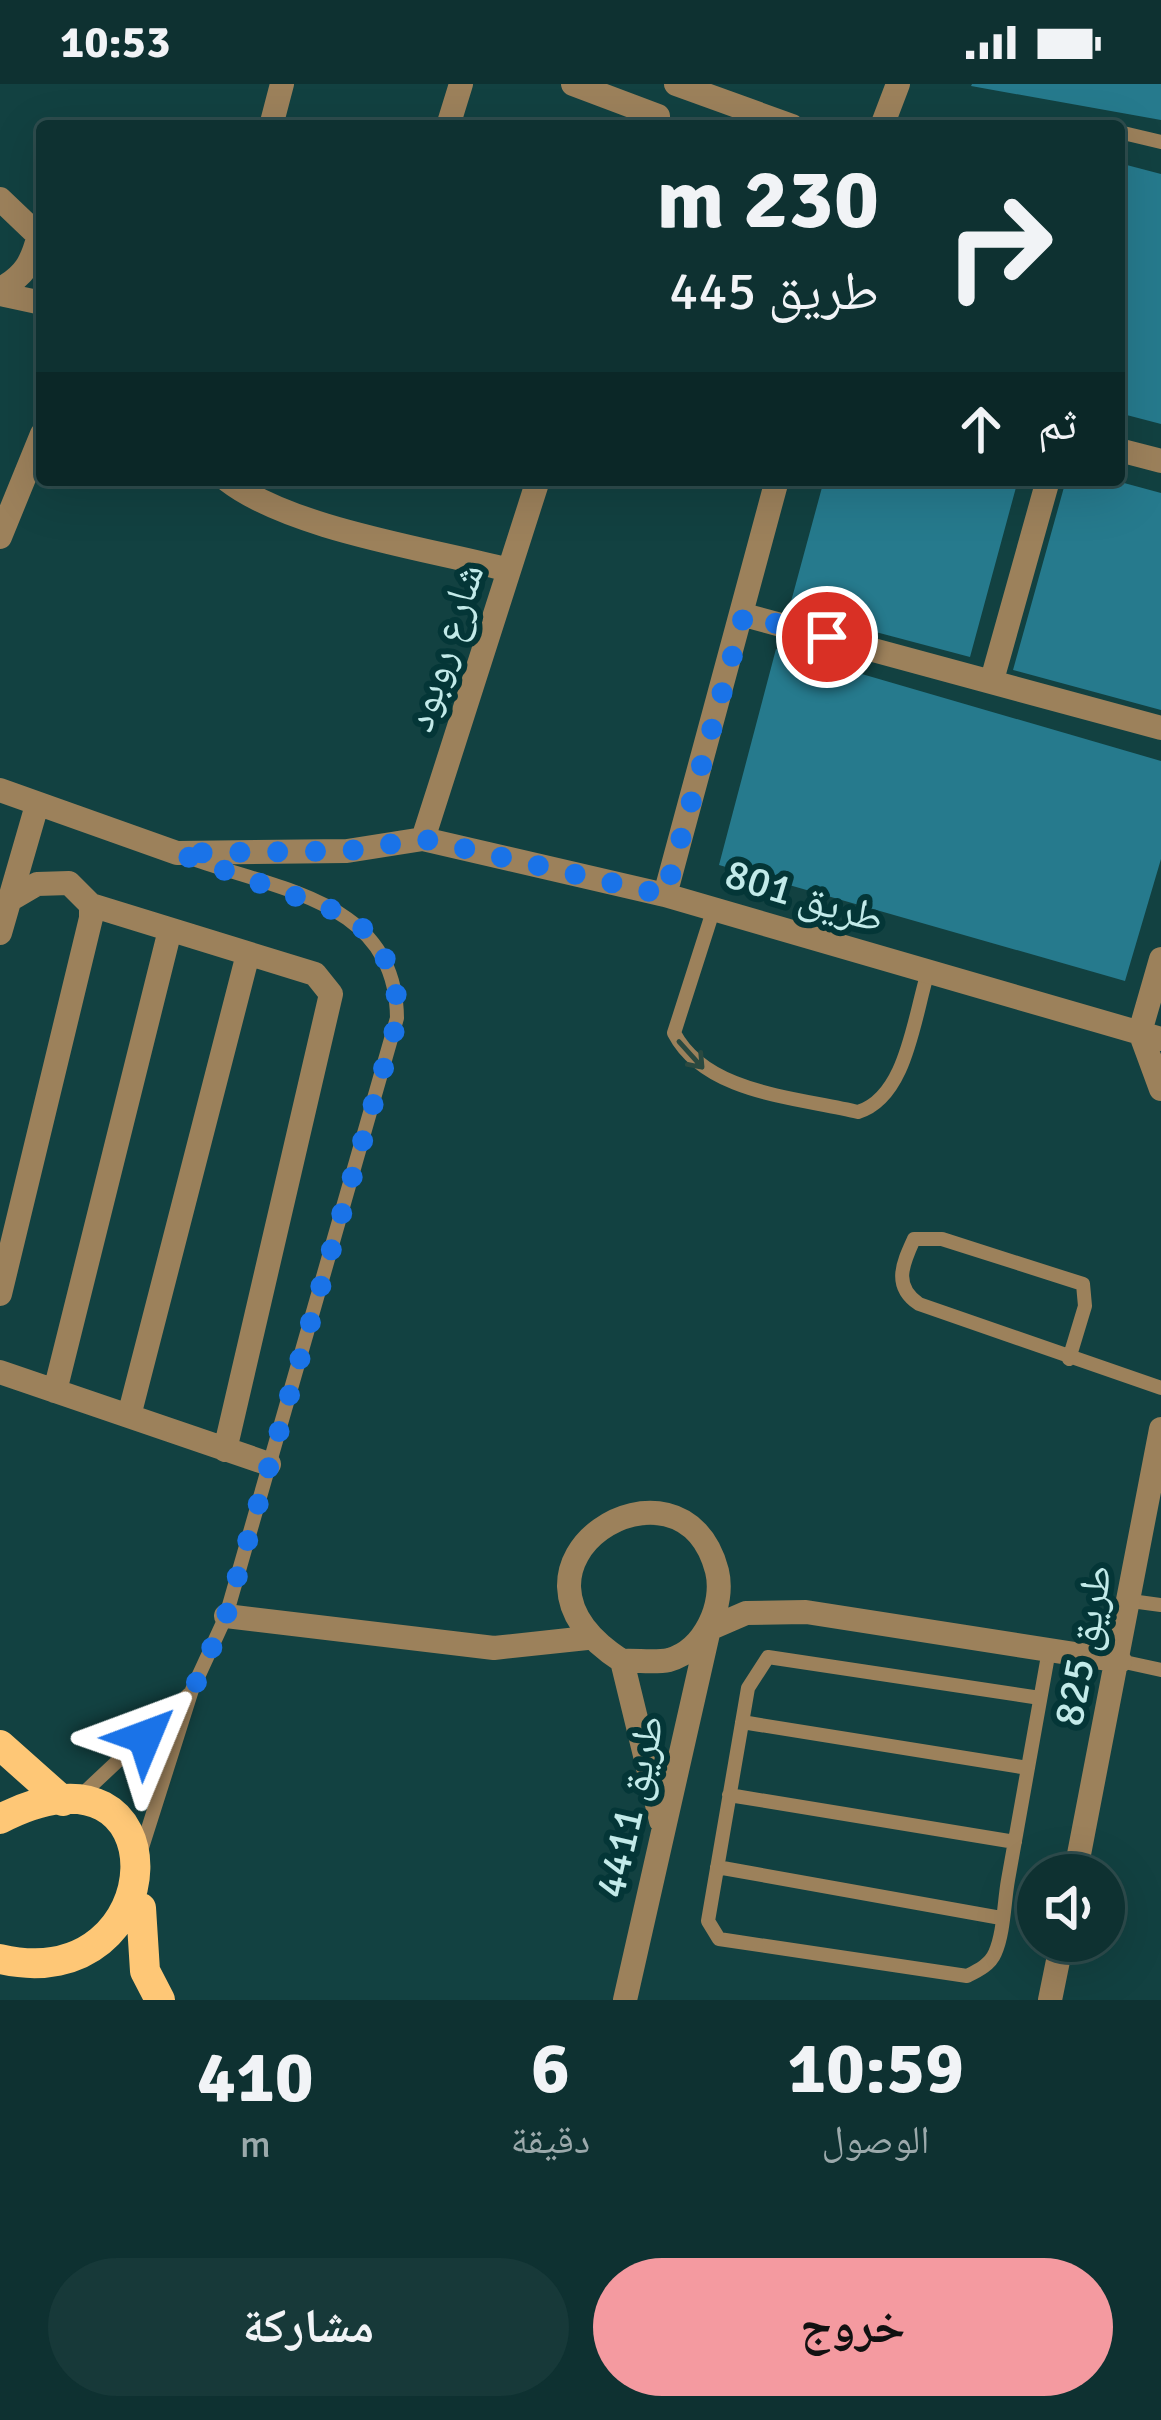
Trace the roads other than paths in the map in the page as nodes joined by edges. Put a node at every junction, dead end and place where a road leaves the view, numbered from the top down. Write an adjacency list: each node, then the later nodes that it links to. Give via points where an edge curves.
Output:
1 (282, 84): 6 (street)
2 (461, 84): 7 (street)
3 (673, 84): 9 (street); 10 (street)
4 (898, 84): 11 (street)
5 (577, 85): 8 (street)
6 (278, 120)
7 (450, 120)
8 (655, 120)
9 (657, 120)
10 (775, 120)
11 (884, 120)
12 (1125, 133): 13 (lane)
13 (1161, 142)
14 (0, 199): 15 (street)
15 (36, 232)
16 (36, 251): 17 (street)
17 (0, 292): 18 (street)
18 (36, 301)
19 (36, 449): 26 (street)
20 (1125, 452): 21 (street)
21 (1161, 461)
22 (235, 486): 27 (street, via 294,515)
23 (536, 486): 27 (street, شارع روبود)
24 (776, 486): 28 (street)
25 (1046, 486): 29 (street)
26 (0, 537)
27 (508, 569): 33 (street, شارع روبود)
28 (744, 615): 29 (street); 35 (street)
29 (992, 680): 30 (street)
30 (1161, 728)
31 (0, 790): 32 (street)
32 (37, 805): 34 (street); 36 (street)
33 (423, 839): 34 (street, via 347,851); 35 (street, طريق 801)
34 (177, 853): 54 (lane, via 349,916 380,948 397,988 398,1018)
35 (665, 895): 38 (street, طريق 801)
36 (8, 901): 37 (street, via 37,884 69,883); 40 (street)
37 (91, 905): 39 (street); 46 (street)
38 (714, 908): 43 (street, طريق 801); 43 (lane, one-way to 43, via 674,1034 687,1058 715,1077 858,1112 877,1106 892,1089)
39 (170, 930): 41 (street); 50 (street)
40 (0, 933)
41 (248, 954): 51 (street); 53 (street, via 315,974 331,994)
42 (1161, 959): 44 (street)
43 (928, 972): 44 (street, طريق 801)
44 (1150, 1036): 45 (street)
45 (1161, 1089)
46 (0, 1294)
47 (1069, 1359): 47 (lane, via 908,1297 902,1265 914,1239 942,1239 1083,1284 1085,1306); 49 (lane)
48 (0, 1372): 50 (street)
49 (1161, 1388)
50 (55, 1391): 51 (street)
51 (129, 1417): 53 (street)
52 (1161, 1429): 55 (street, طريق 825)
53 (226, 1450): 54 (street)
54 (269, 1464): 59 (lane)
55 (1157, 1474): 56 (street, طريق 825)
56 (1152, 1534): 57 (street, طريق 825)
57 (1131, 1601): 58 (lane); 64 (street, طريق 825)
58 (1161, 1606)
59 (226, 1616): 61 (street, via 494,1648); 66 (lane)
60 (709, 1629): 61 (street, via 721,1588 711,1548 680,1520 639,1510 600,1525 574,1558 569,1600); 62 (street, via 746,1613 806,1612); 63 (street, via 671,1660); 74 (street, طريق 4411)
61 (587, 1638): 63 (street)
62 (1049, 1650): 64 (street); 67 (lane)
63 (622, 1660): 74 (street)
64 (1120, 1661): 65 (lane); 76 (street, طريق 825)
65 (1161, 1670)
66 (193, 1690): 72 (lane); 78 (lane)
67 (1040, 1698): 68 (lane, via 768,1657 748,1688); 70 (lane)
68 (742, 1722): 70 (lane); 71 (lane)
69 (0, 1745): 72 (main road)
70 (1028, 1768): 75 (lane)
71 (729, 1795): 75 (lane); 77 (lane)
72 (68, 1802): 73 (main road, via 29,1804); 78 (main road, via 113,1825)
73 (0, 1819)
74 (663, 1829): 83 (street, طريق 4411)
75 (1015, 1842): 79 (lane)
76 (1080, 1854)
77 (717, 1868): 79 (lane); 79 (lane, via 708,1921 719,1939 967,1976 995,1954)
78 (138, 1878): 81 (main road, via 133,1923 114,1950 88,1969 57,1977); 82 (main road, via 145,1971)
79 (1001, 1918)
80 (1058, 1962): 84 (street)
81 (22, 1973)
82 (160, 2000)
83 (625, 2000)
84 (1050, 2000)

